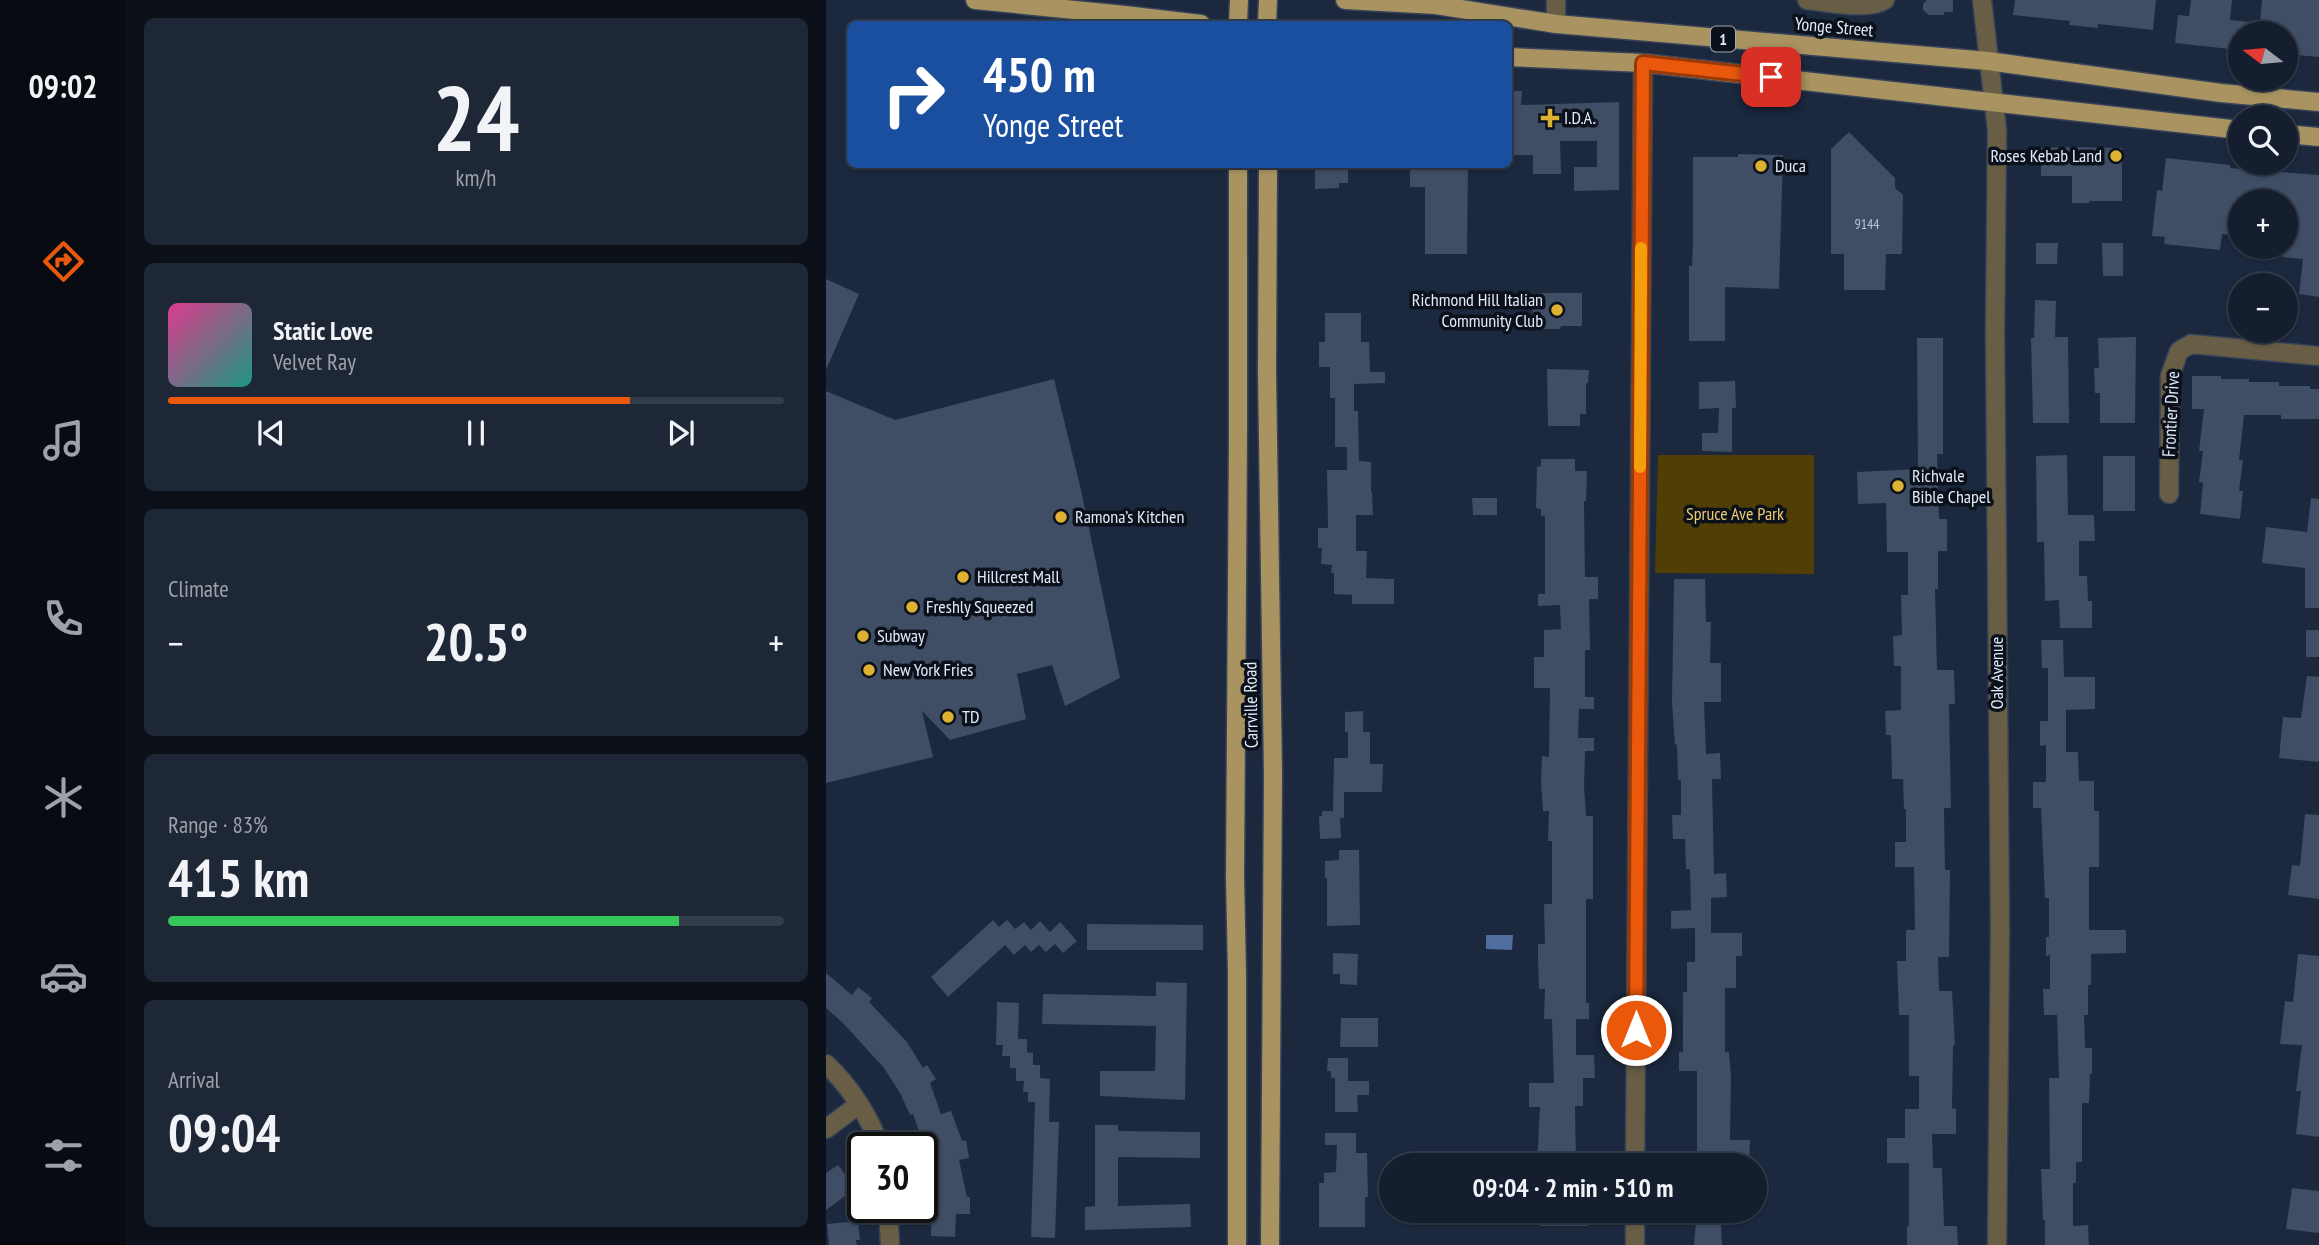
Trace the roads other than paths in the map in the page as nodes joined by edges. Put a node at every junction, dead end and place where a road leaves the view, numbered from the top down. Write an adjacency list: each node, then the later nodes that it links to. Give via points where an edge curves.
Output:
1 (975, 0): 9 (main road)
2 (1239, 0): 10 (main road)
3 (1268, 0): 11 (main road)
4 (1345, 0): 12 (main road, Yonge Street / 1, via 1436,5)
5 (1556, 0): 12 (street)
6 (1807, 0): 7 (street, via 1861,5)
7 (1885, 0)
8 (1982, 0): 14 (street, Oak Avenue)
9 (1176, 21)
10 (1238, 21)
11 (1266, 21)
12 (1556, 24): 14 (main road, Yonge Street / 1)
13 (1512, 57): 15 (main road, 1)
14 (1988, 61): 16 (street, Oak Avenue); 17 (main road, Yonge Street / 1)
15 (1643, 63): 16 (main road, 1); 33 (street)
16 (1995, 102): 18 (main road, 1); 40 (street, Oak Avenue, via 2000,915)
17 (2319, 102)
18 (2228, 129)
19 (2298, 135): 20 (main road)
20 (2319, 137)
21 (1238, 168): 24 (main road, Carrville Road)
22 (1268, 168): 23 (main road, Carrville Road)
23 (1268, 258): 24 (main road); 26 (main road, Carrville Road)
24 (1238, 259): 27 (main road, Carrville Road)
25 (2319, 356): 28 (street, Frontier Drive, via 2191,344 2179,351 2169,376)
26 (1268, 432): 27 (main road); 38 (main road, Carrville Road, via 1273,775)
27 (1238, 434): 37 (main road, Carrville Road)
28 (2169, 494)
29 (826, 1063): 30 (street)
30 (858, 1105): 31 (street); 32 (street)
31 (826, 1129)
32 (875, 1132)
33 (1635, 1153)
34 (889, 1223): 36 (street)
35 (1635, 1223): 39 (street)
36 (890, 1245)
37 (1237, 1245)
38 (1270, 1245)
39 (1635, 1245)
40 (1997, 1245)

